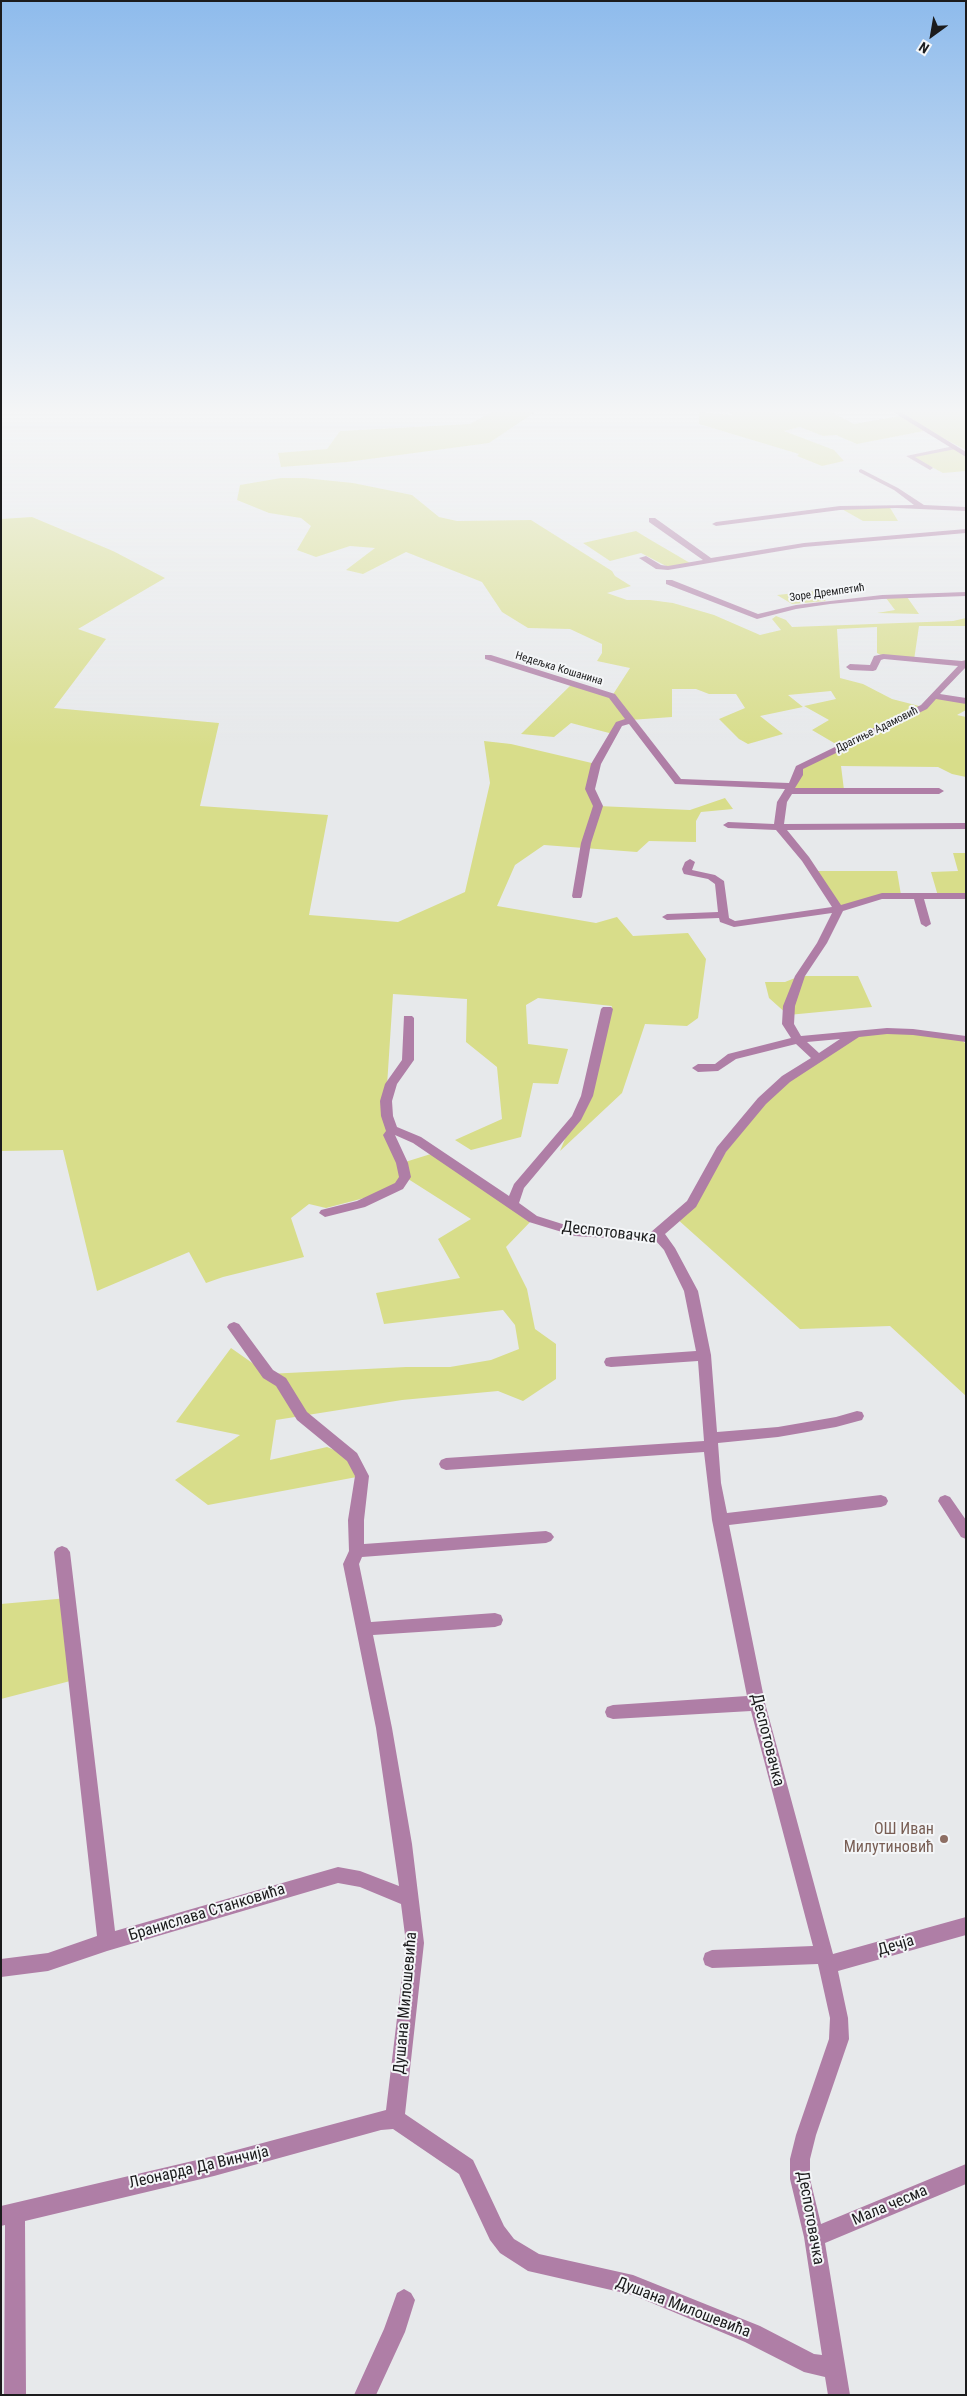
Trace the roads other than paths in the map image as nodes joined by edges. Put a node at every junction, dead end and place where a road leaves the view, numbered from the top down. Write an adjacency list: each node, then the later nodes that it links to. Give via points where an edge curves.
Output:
1 (657, 524): 4 (street)
2 (966, 531): 4 (street, via 811,544)
3 (643, 558): 4 (street, via 668,568)
4 (710, 561)
5 (669, 582): 6 (street, Зоре Дремпетић, via 760,617 830,602)
6 (966, 594)
7 (488, 657): 12 (street, Недељка Кошанина, via 612,696)
8 (965, 663): 9 (street, via 883,656 877,658 874,668); 10 (street, Драгиње Адамовић)
9 (850, 667)
10 (934, 696): 11 (street); 13 (street, Драгиње Адамовић, via 924,707 902,719 799,768)
11 (966, 701)
12 (630, 720): 13 (street, Недељка Кошанина, via 678,782); 19 (street, via 619,724 596,764 590,789 598,806 586,843)
13 (790, 788): 14 (street); 17 (street, Драгиње Адамовић, via 779,816)
14 (939, 791)
15 (728, 825): 17 (street)
16 (966, 826): 17 (street)
17 (779, 827): 22 (street, via 806,859)
18 (690, 862): 23 (street, via 686,869 688,872 711,877 720,883)
19 (577, 896)
20 (918, 896): 21 (street); 22 (street, via 882,896); 25 (street)
21 (966, 896)
22 (839, 909): 23 (street, via 739,924 726,922); 30 (street, via 800,976 789,1006 788,1024)
23 (723, 915): 24 (street)
24 (667, 917)
25 (926, 924)
26 (607, 1009): 34 (street, via 587,1096 577,1117 518,1187)
27 (408, 1018): 33 (street, via 408,1060 391,1084 386,1101)
28 (856, 1034): 29 (street, via 913,1032); 30 (street); 31 (street)
29 (966, 1038)
30 (798, 1040): 31 (street); 32 (street, via 732,1056 718,1067)
31 (818, 1058): 36 (street, via 786,1079 762,1102 720,1150 692,1204)
32 (698, 1068)
33 (392, 1131): 34 (street, Деспотовачка, via 417,1140); 35 (street, via 390,1137 405,1177 399,1186 361,1204)
34 (512, 1205): 36 (street, Деспотовачка, via 533,1219 575,1232)
35 (325, 1213)
36 (656, 1235): 38 (street, Деспотовачка, via 664,1240 691,1291)
37 (234, 1327): 48 (street, Душана Милошевића, via 268,1374 281,1382 302,1416 352,1457 362,1476 356,1520)
38 (704, 1355): 39 (street); 41 (street, Деспотовачка)
39 (611, 1362)
40 (857, 1416): 41 (street)
41 (710, 1442): 42 (street); 45 (street, Деспотовачка)
42 (446, 1464)
43 (881, 1501): 45 (street)
44 (945, 1501): 46 (street)
45 (720, 1520): 52 (street, Деспотовачка)
46 (966, 1533)
47 (546, 1536): 48 (street)
48 (357, 1551): 51 (street, Душана Милошевића, via 352,1564)
49 (62, 1552): 56 (street)
50 (495, 1620): 51 (street)
51 (363, 1629): 54 (street, Душана Милошевића, via 384,1728)
52 (757, 1703): 53 (street); 58 (street, Деспотовачка)
53 (613, 1712)
54 (411, 1899): 56 (street, Бранислава Станковића, via 360,1879 338,1875); 60 (street, Душана Милошевића, via 415,1943)
55 (966, 1926): 58 (street, Дечја)
56 (107, 1942): 59 (street, Бранислава Станковића, via 48,1962)
57 (712, 1959): 58 (street, Дечја)
58 (825, 1960): 63 (street, Деспотовачка, via 837,2010 839,2039 800,2159 802,2193)
59 (1, 1968)
60 (395, 2119): 62 (street, Леонарда Да Винчија); 65 (street, Душана Милошевића, via 466,2167 497,2233 507,2246 535,2264 633,2285 735,2327 812,2364)
61 (966, 2174): 63 (street, Мала чесма)
62 (8, 2214): 66 (street)
63 (814, 2237): 65 (street, Деспотовачка)
64 (404, 2300): 67 (street, via 394,2332)
65 (835, 2368): 68 (street, Деспотовачка)
66 (15, 2395)
67 (365, 2395)
68 (839, 2395)

